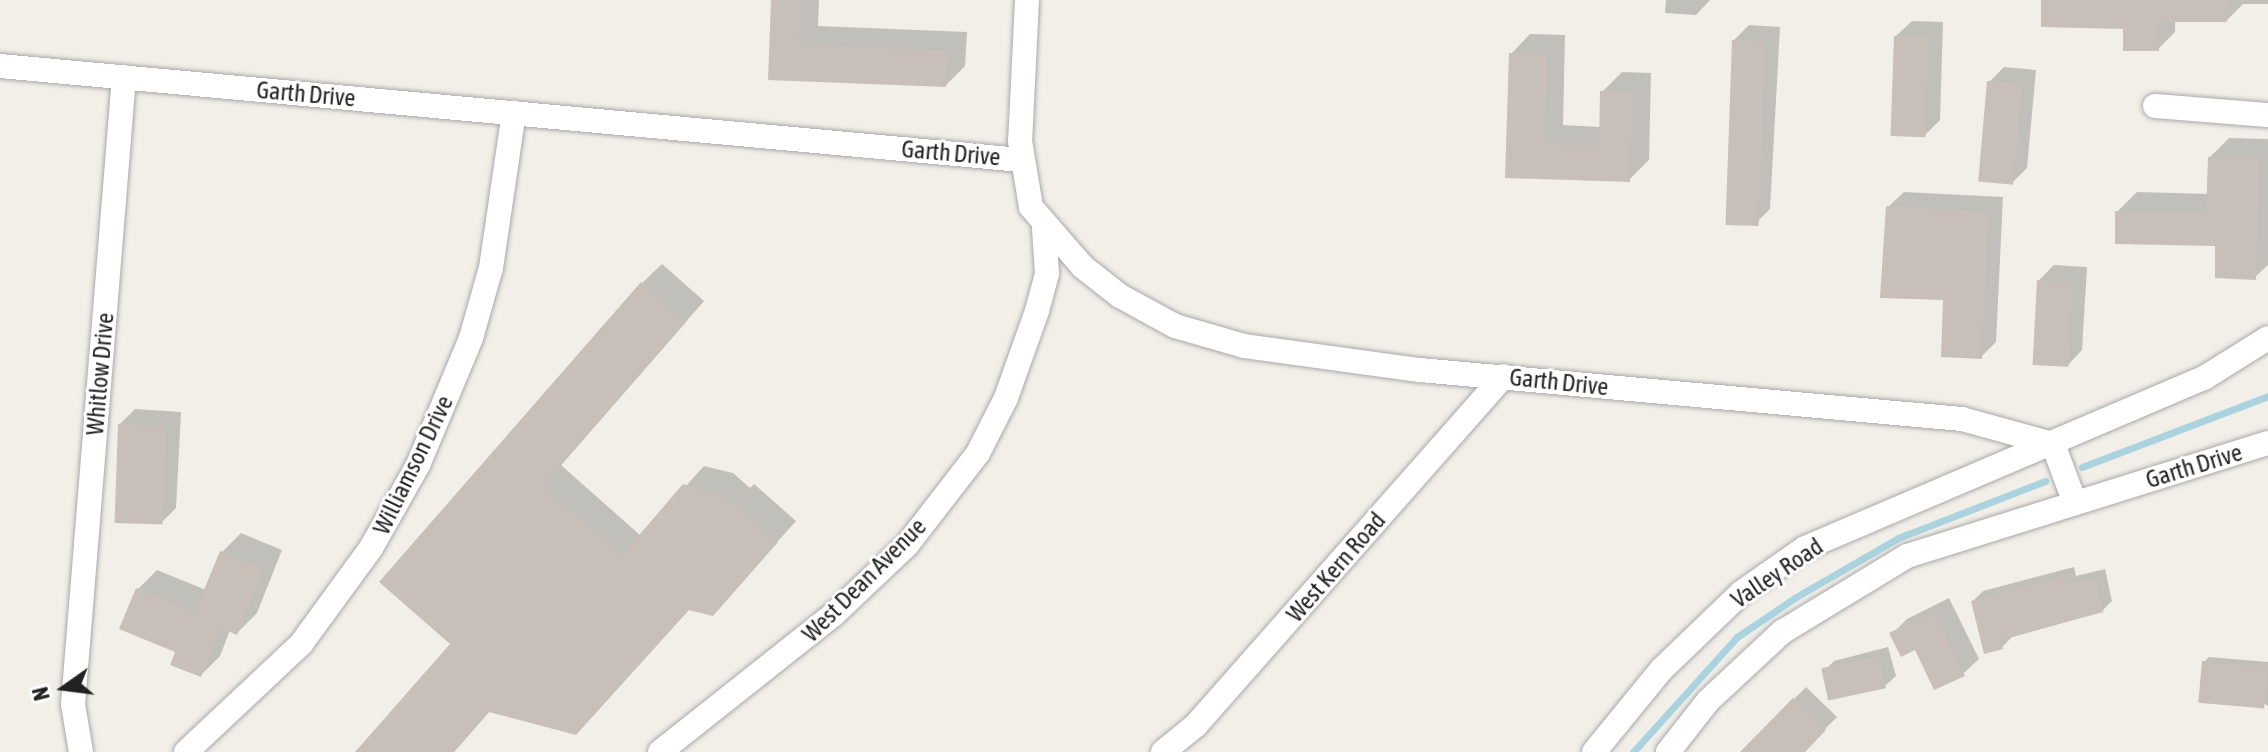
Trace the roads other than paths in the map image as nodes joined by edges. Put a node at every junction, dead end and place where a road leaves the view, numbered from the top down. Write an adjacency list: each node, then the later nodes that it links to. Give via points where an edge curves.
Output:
1 (1027, 0): 7 (street)
2 (0, 66): 3 (street, Garth Drive)
3 (124, 77): 5 (street, Garth Drive); 14 (street, Whitlow Drive, via 73,704)
4 (2155, 106): 6 (street)
5 (514, 113): 7 (street, Garth Drive); 15 (street, Williamson Drive, via 504,210 491,268 471,338 418,465 371,548 301,644)
6 (2268, 115)
7 (1021, 160): 8 (street, Garth Drive, via 1031,207)
8 (1044, 228): 10 (street, Garth Drive, via 1120,296 1175,326 1244,346); 16 (street, West Dean Avenue, via 1047,273 1037,311 1006,398 978,453 907,545 834,614)
9 (2268, 338): 12 (street, via 2204,378)
10 (1504, 376): 12 (street, Garth Drive, via 1962,419); 17 (street, West Kern Road, via 1196,725)
11 (2268, 443): 13 (street, Garth Drive)
12 (2053, 444): 13 (street); 18 (street, Valley Road, via 1805,548 1742,592 1661,670)
13 (2075, 503): 19 (street, Garth Drive, via 1907,556 1835,596 1782,632 1718,691)
14 (81, 752)
15 (186, 752)
16 (660, 752)
17 (1163, 752)
18 (1594, 752)
19 (1668, 752)

